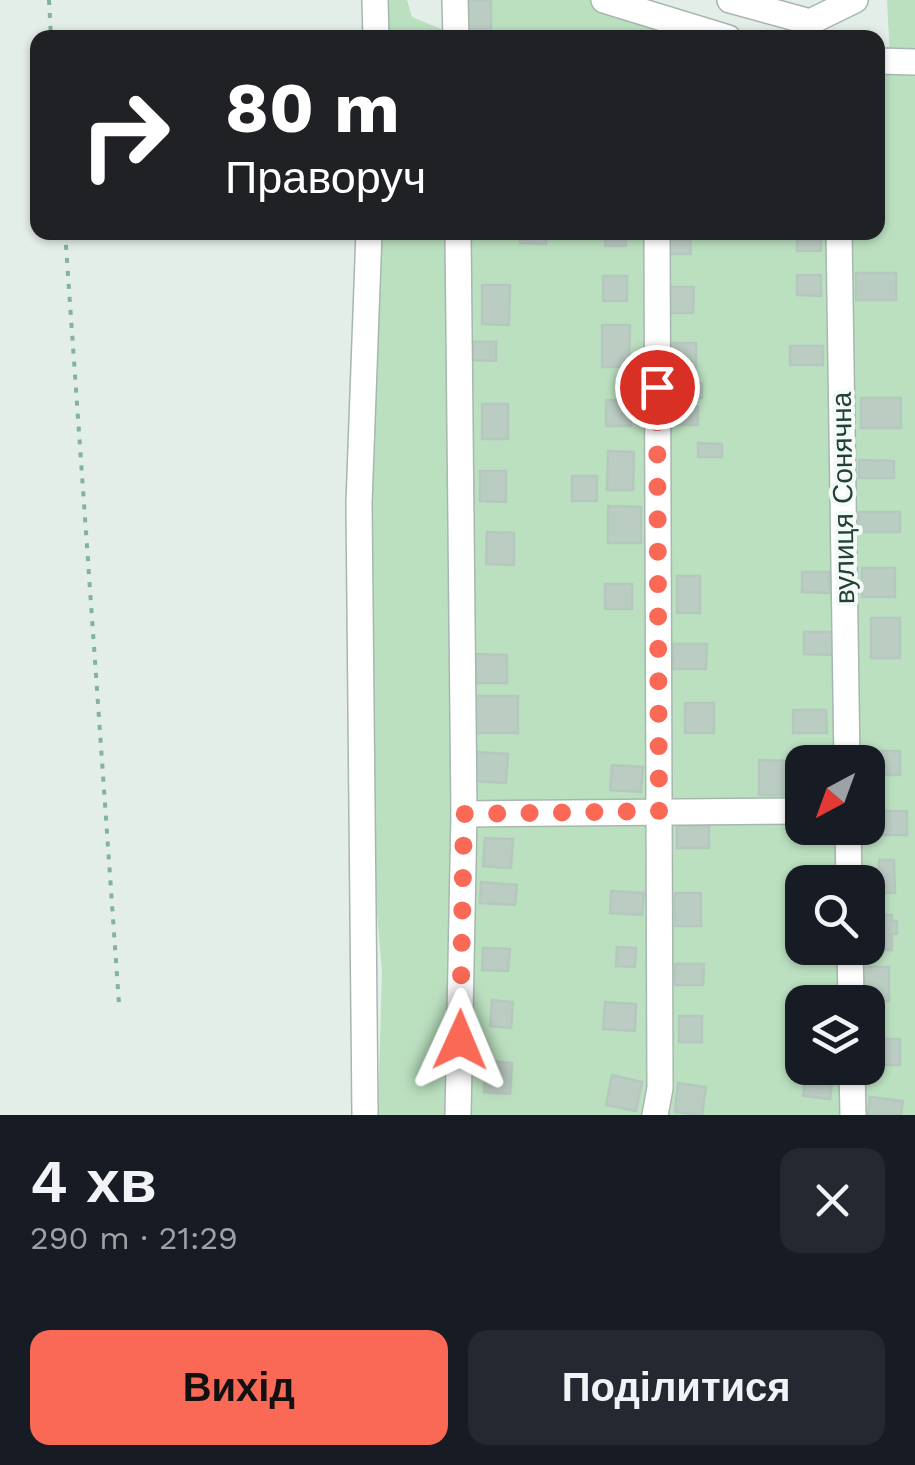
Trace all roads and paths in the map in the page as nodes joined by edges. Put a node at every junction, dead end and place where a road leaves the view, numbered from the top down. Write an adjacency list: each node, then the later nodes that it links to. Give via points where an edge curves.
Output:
1 (48, 0): 8 (path)
2 (375, 0): 9 (street)
3 (455, 0): 10 (street)
4 (604, 0): 7 (street)
5 (730, 0): 6 (street, via 810,22)
6 (856, 0)
7 (656, 26)
8 (50, 30)
9 (376, 30)
10 (456, 30)
11 (885, 61): 12 (street)
12 (915, 62)
13 (66, 240): 22 (path)
14 (369, 240): 24 (street, via 359,503)
15 (458, 240): 21 (street)
16 (657, 240): 19 (street)
17 (839, 240): 18 (street, вулиця Сонячна)
18 (847, 745)
19 (659, 811): 20 (street); 21 (street); 26 (street)
20 (785, 811)
21 (464, 814): 25 (street)
22 (120, 1004)
23 (852, 1085): 27 (street)
24 (365, 1115)
25 (458, 1115)
26 (656, 1115)
27 (852, 1115)

